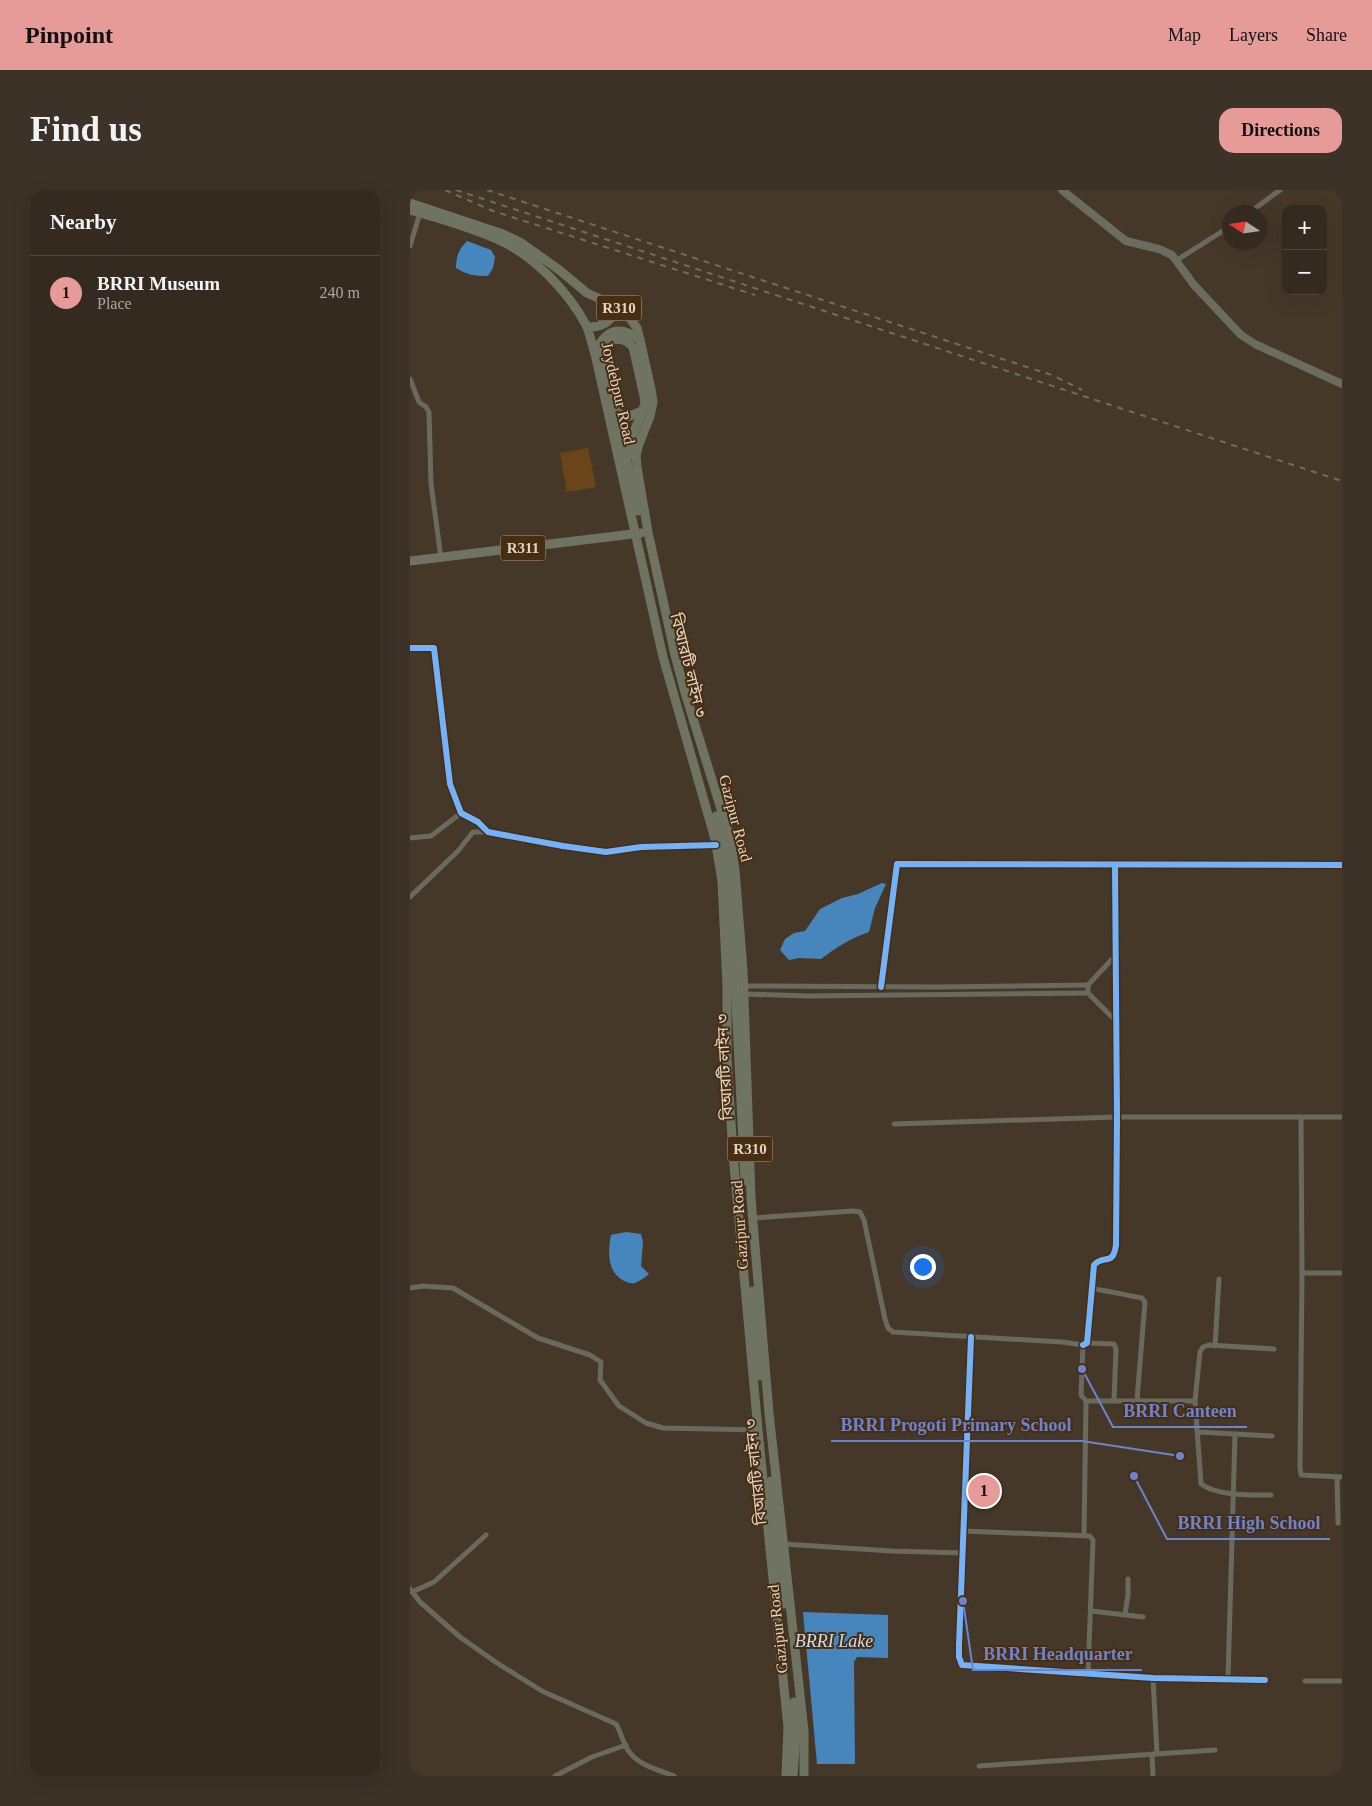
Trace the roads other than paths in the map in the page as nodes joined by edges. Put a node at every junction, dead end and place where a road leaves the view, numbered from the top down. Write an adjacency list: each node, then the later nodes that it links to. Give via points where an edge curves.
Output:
1 (1062, 190): 9 (street, via 1126,241 1159,249)
2 (1280, 190): 4 (street)
3 (410, 203): 10 (main road, Joydebpur Road / R310, via 504,234 527,247 587,293)
4 (1260, 205)
5 (410, 210): 6 (main road, Joydebpur Road / R310)
6 (420, 213): 8 (street); 11 (main road, Joydebpur Road / R310, via 499,240 525,256 554,281)
7 (1222, 232): 9 (street)
8 (410, 246)
9 (1177, 260): 15 (street, via 1194,285 1241,335)
10 (615, 306): 11 (main road, via 615,312 605,324); 12 (main road, Joydebpur Road / R310, via 629,316)
11 (587, 327): 13 (main road, Joydebpur Road / R310)
12 (640, 340): 13 (main road, via 626,332 612,332 601,340); 19 (main road, Joydebpur Road / R310, via 653,402 636,455)
13 (595, 354): 19 (main road, Joydebpur Road / R310)
14 (410, 379): 20 (street, via 419,402 429,412 432,484)
15 (1342, 384)
16 (642, 411): 17 (main road, via 628,417); 17 (main road, বিআরটি লাইন ৩, via 644,396 633,347 622,339 614,339 608,342 603,354); 18 (main road, বিআরটি লাইন ৩)
17 (616, 412): 18 (main road, বিআরটি লাইন ৩)
18 (628, 457): 19 (main road, বিআরটি লাইন ৩)
19 (642, 533): 20 (main road, R311); 26 (main road, Gazipur Road / R310, via 663,657); 33 (main road, Gazipur Road / R310, via 686,696 730,838); 86 (main road, বিআরটি লাইন ৩, via 678,690 728,859 742,1145 756,1336 796,1718)
20 (441, 558): 21 (main road, R311)
21 (410, 561)
22 (410, 648): 23 (street, via 434,648 450,784)
23 (461, 813): 24 (street); 25 (street, via 431,836)
24 (488, 832): 26 (street, via 606,852 641,847); 29 (street, via 473,832)
25 (410, 838)
26 (716, 845): 54 (main road, Gazipur Road / R310, via 722,881 733,1154)
27 (1115, 865): 28 (street); 30 (street); 32 (street, via 897,864)
28 (1342, 865)
29 (410, 897)
30 (1116, 954): 31 (street); 35 (street)
31 (1088, 985): 32 (street); 34 (street)
32 (880, 987): 33 (street)
33 (744, 990): 34 (street, via 808,996); 40 (main road, Gazipur Road / R310)
34 (1088, 993): 35 (street)
35 (1116, 1021): 36 (street)
36 (1117, 1117): 38 (street); 39 (street); 45 (street, via 1116,1245 1113,1258 1094,1265)
37 (1342, 1117): 38 (street)
38 (1301, 1118): 41 (street)
39 (894, 1124)
40 (753, 1218): 46 (street, via 860,1212 888,1328 893,1332); 65 (main road, Gazipur Road / R310, via 769,1413)
41 (1302, 1273): 42 (street); 58 (street, via 1301,1476)
42 (1342, 1273)
43 (1219, 1279): 48 (street)
44 (410, 1288): 54 (street, via 453,1288 538,1338 596,1358 601,1362 600,1380 619,1406 646,1424 663,1428)
45 (1093, 1289): 47 (street); 51 (street, via 1115,1291 1142,1298 1145,1302)
46 (971, 1338): 47 (street); 62 (street)
47 (1085, 1344): 50 (street, via 1114,1344); 53 (street, via 1080,1395)
48 (1215, 1346): 49 (street); 52 (street, via 1203,1347 1200,1352)
49 (1274, 1350)
50 (1114, 1400): 51 (street); 53 (street)
51 (1137, 1400): 52 (street)
52 (1195, 1400): 55 (street)
53 (1086, 1401): 64 (street)
54 (758, 1430): 85 (main road, Gazipur Road / R310, via 788,1727)
55 (1198, 1432): 56 (street); 59 (street, via 1201,1484)
56 (1235, 1434): 57 (street); 59 (street)
57 (1272, 1436)
58 (1340, 1477): 61 (street)
59 (1234, 1494): 60 (street); 75 (street)
60 (1271, 1495)
61 (1338, 1523)
62 (964, 1531): 64 (street); 66 (street)
63 (486, 1535): 68 (street, via 434,1582)
64 (1084, 1535): 70 (street, via 1093,1540)
65 (784, 1544): 66 (street); 87 (main road, Gazipur Road / R310, via 804,1731)
66 (964, 1552): 73 (street, via 959,1645 962,1665)
67 (1128, 1579): 71 (street)
68 (413, 1592): 69 (street); 79 (street, via 460,1637 497,1663 542,1691 616,1724)
69 (410, 1601)
70 (1091, 1611): 71 (street); 73 (street)
71 (1125, 1614): 72 (street)
72 (1143, 1617)
73 (1088, 1674): 74 (street)
74 (1153, 1678): 75 (street); 81 (street)
75 (1228, 1679): 76 (street)
76 (1265, 1680)
77 (1305, 1681): 78 (street)
78 (1342, 1681)
79 (626, 1745): 83 (street, via 592,1757); 84 (street, via 634,1758)
80 (1214, 1750): 81 (street)
81 (1155, 1754): 82 (street); 88 (street)
82 (980, 1766)
83 (556, 1776)
84 (674, 1776)
85 (786, 1776)
86 (793, 1776)
87 (804, 1776)
88 (1153, 1776)

